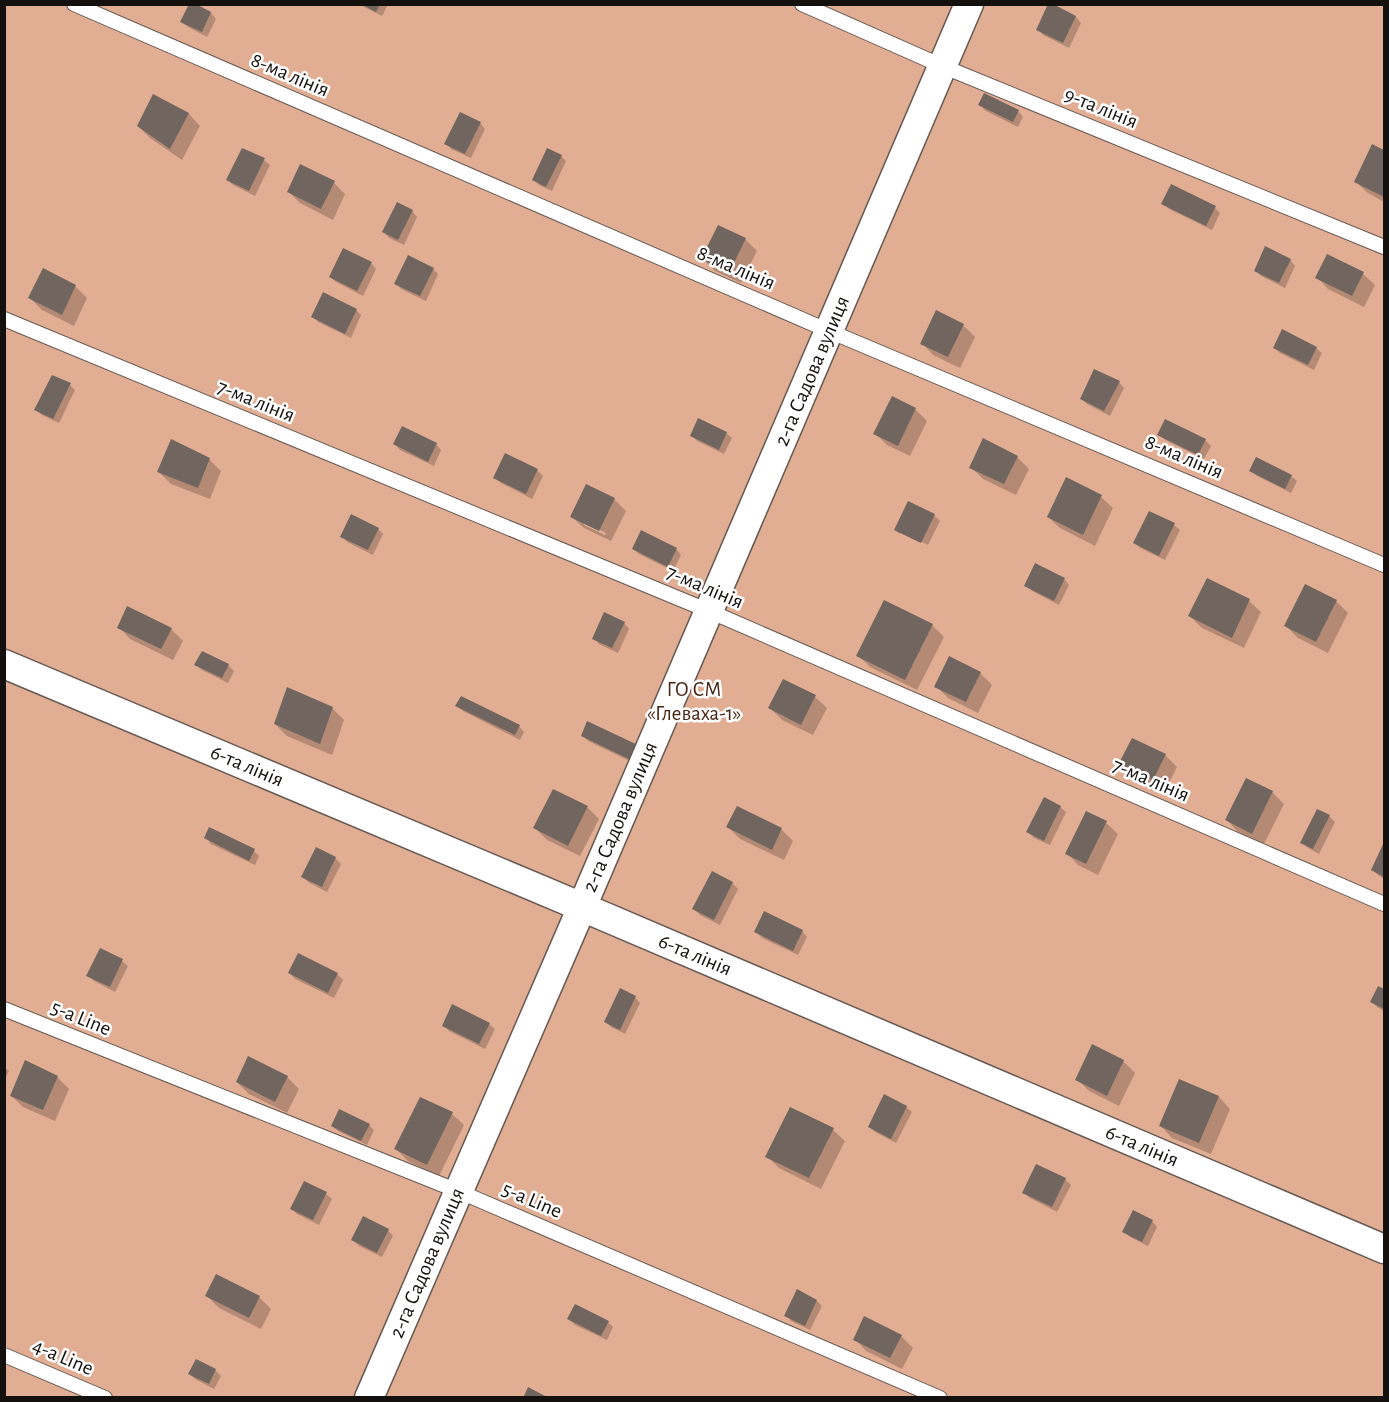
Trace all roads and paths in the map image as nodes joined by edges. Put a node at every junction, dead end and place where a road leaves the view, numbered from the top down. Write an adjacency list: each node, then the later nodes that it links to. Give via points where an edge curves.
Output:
1 (74, 4): 7 (lane, 8-ма лінія)
2 (802, 4): 4 (lane, 9-та лінія)
3 (969, 4): 4 (street, 2-га Садова вулиця)
4 (942, 66): 5 (lane, 9-та лінія); 7 (street, 2-га Садова вулиця)
5 (1384, 247)
6 (4, 319): 9 (lane, 7-ма лінія)
7 (829, 331): 8 (lane, 8-ма лінія); 9 (street, 2-га Садова вулиця)
8 (1384, 565)
9 (709, 611): 11 (lane, 7-ма лінія); 12 (street, 2-га Садова вулиця)
10 (4, 664): 12 (street, 6-та лінія)
11 (1384, 904)
12 (582, 907): 14 (street, 2-га Садова вулиця); 15 (street, 6-та лінія)
13 (4, 1010): 14 (lane, 5-a Line)
14 (458, 1191): 18 (street, 2-га Садова вулиця); 19 (lane, 5-a Line)
15 (1384, 1249)
16 (4, 1355): 17 (lane, 4-a Line)
17 (105, 1398)
18 (369, 1398)
19 (940, 1398)

